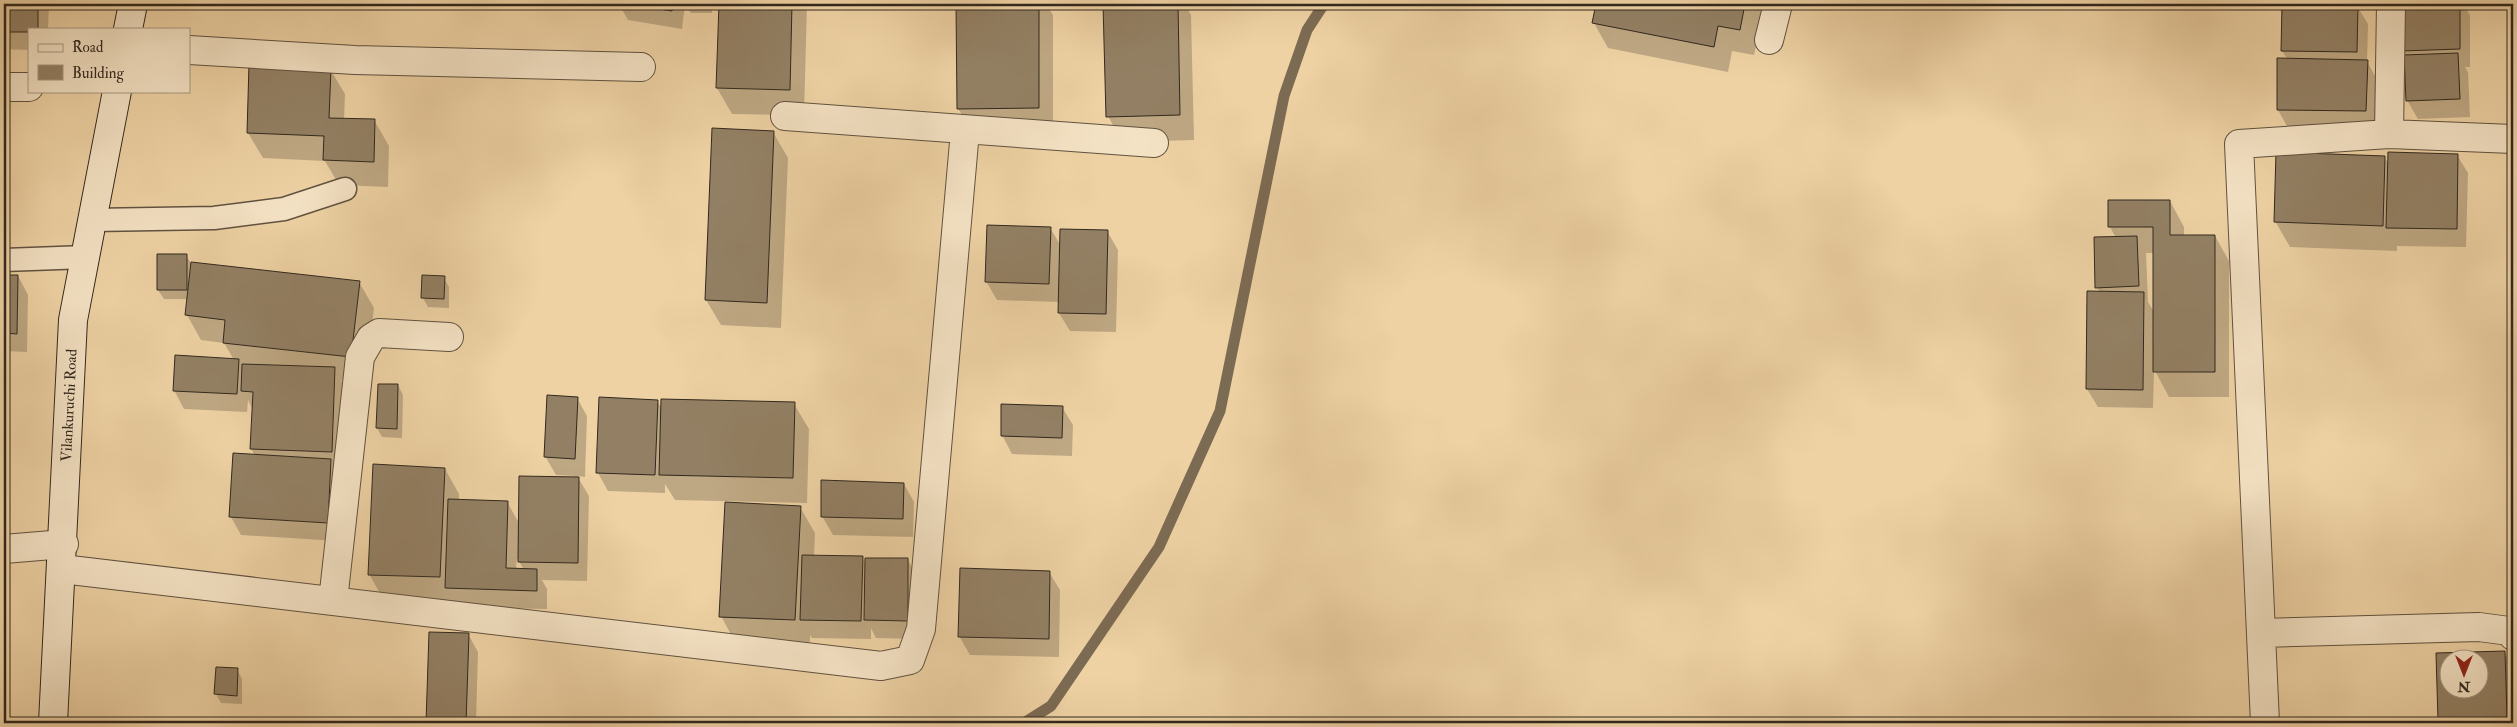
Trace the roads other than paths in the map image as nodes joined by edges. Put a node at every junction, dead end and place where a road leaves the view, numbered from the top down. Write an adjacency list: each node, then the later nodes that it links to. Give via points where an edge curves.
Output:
1 (133, 4): 4 (street)
2 (1778, 4): 5 (street)
3 (2391, 4): 13 (street)
4 (128, 28)
5 (1768, 40)
6 (190, 50): 7 (street, via 355,60)
7 (641, 67)
8 (4, 87): 9 (street)
9 (28, 87)
10 (117, 92): 17 (street, Vilankuruchi Road)
11 (785, 116): 12 (street)
12 (965, 131): 15 (street); 23 (street, via 921,629 910,660 881,666)
13 (2390, 134): 14 (street); 24 (street, via 2239,144)
14 (2513, 139)
15 (1154, 143)
16 (345, 189): 17 (lane, via 284,209 214,218)
17 (93, 220): 18 (street, Vilankuruchi Road)
18 (86, 257): 19 (lane); 22 (street, Vilankuruchi Road, via 73,320)
19 (4, 260)
20 (449, 337): 23 (street, via 379,333 370,338 360,357)
21 (4, 549): 22 (street)
22 (63, 556): 23 (street); 26 (street, Vilankuruchi Road)
23 (333, 601)
24 (2260, 633): 25 (street, via 2479,627 2509,631); 27 (street)
25 (2513, 636)
26 (53, 723)
27 (2265, 723)

